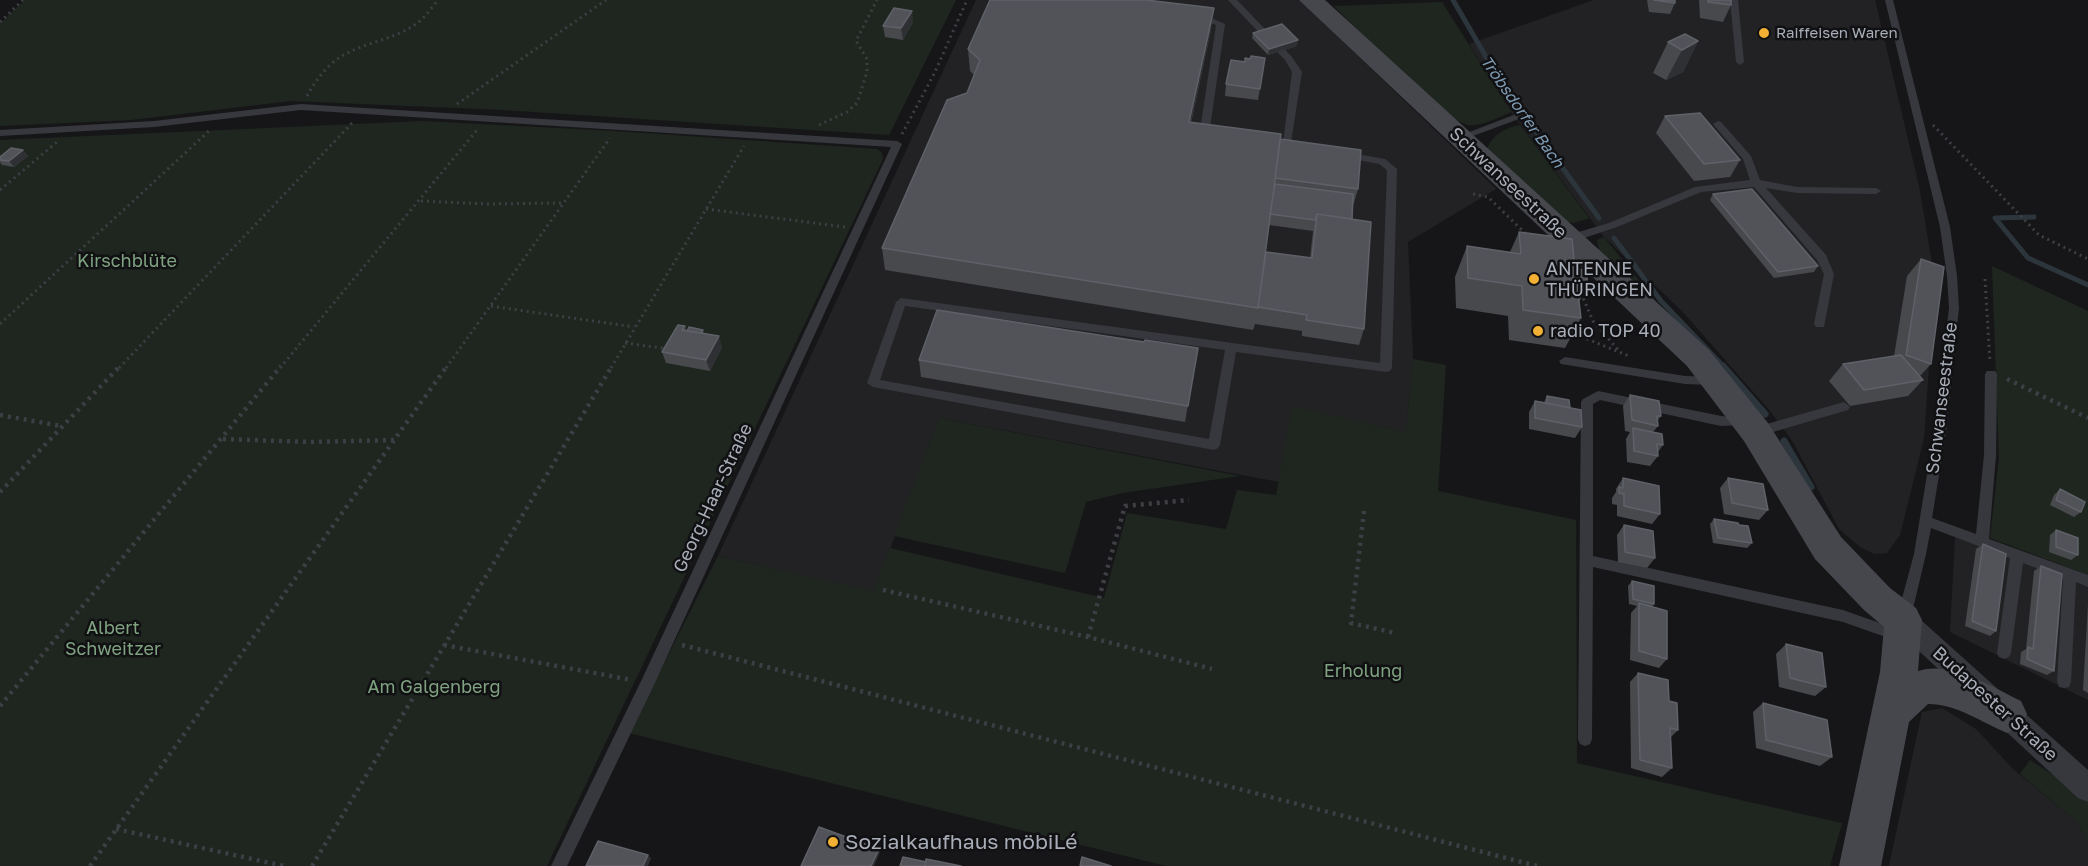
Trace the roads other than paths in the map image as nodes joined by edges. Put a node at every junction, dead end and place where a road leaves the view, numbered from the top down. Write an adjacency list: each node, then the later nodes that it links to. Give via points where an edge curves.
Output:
1 (1232, 0): 12 (lane, via 1290,59 1297,72 1293,148)
2 (1311, 0): 11 (street, Schwanseestraße)
3 (1734, 0): 6 (lane)
4 (1889, 0): 24 (lane, Schwanseestraße, via 1945,227 1952,276 1954,308)
5 (1186, 14): 10 (lane, via 1221,24 1205,130)
6 (1740, 62)
7 (1524, 114): 11 (lane)
8 (1718, 123): 14 (lane, via 1748,158)
9 (0, 133): 37 (lane, Georg-Haar-Straße, via 222,118 301,107 897,144)
10 (1229, 135)
11 (1460, 138): 16 (street, Schwanseestraße)
12 (1264, 142)
13 (1334, 154): 18 (lane, via 1382,161 1392,169 1386,368)
14 (1756, 183): 15 (lane, via 1797,190); 16 (lane, via 1699,189); 17 (lane, via 1822,258 1829,274)
15 (1876, 191)
16 (1569, 239): 21 (street, Schwanseestraße, via 1698,358)
17 (1821, 324)
18 (1231, 347): 18 (lane, via 901,302 873,383 1214,445)
19 (1565, 361): 21 (lane, via 1685,380)
20 (1991, 374): 25 (lane, via 1990,455)
21 (1717, 381): 23 (street, Schwanseestraße)
22 (1844, 407): 23 (lane)
23 (1752, 427): 27 (lane, via 1598,395 1587,402); 30 (street, Schwanseestraße, via 1828,548)
24 (1925, 521): 25 (lane); 30 (lane, Schwanseestraße)
25 (1982, 542): 26 (lane)
26 (2017, 555): 28 (lane); 31 (lane)
27 (1585, 560): 30 (lane); 35 (lane)
28 (2070, 574): 29 (lane); 32 (lane)
29 (2088, 581)
30 (1902, 628): 33 (street, Budapester Straße); 34 (street, Schwanseestraße, via 1899,672)
31 (2004, 653)
32 (2064, 682)
33 (2007, 714): 34 (street, via 1955,690 1936,686 1918,688); 36 (street, Budapester Straße)
34 (1889, 716): 38 (street, Schwanseestraße)
35 (1585, 739)
36 (2088, 788)
37 (559, 866)
38 (1860, 866)

